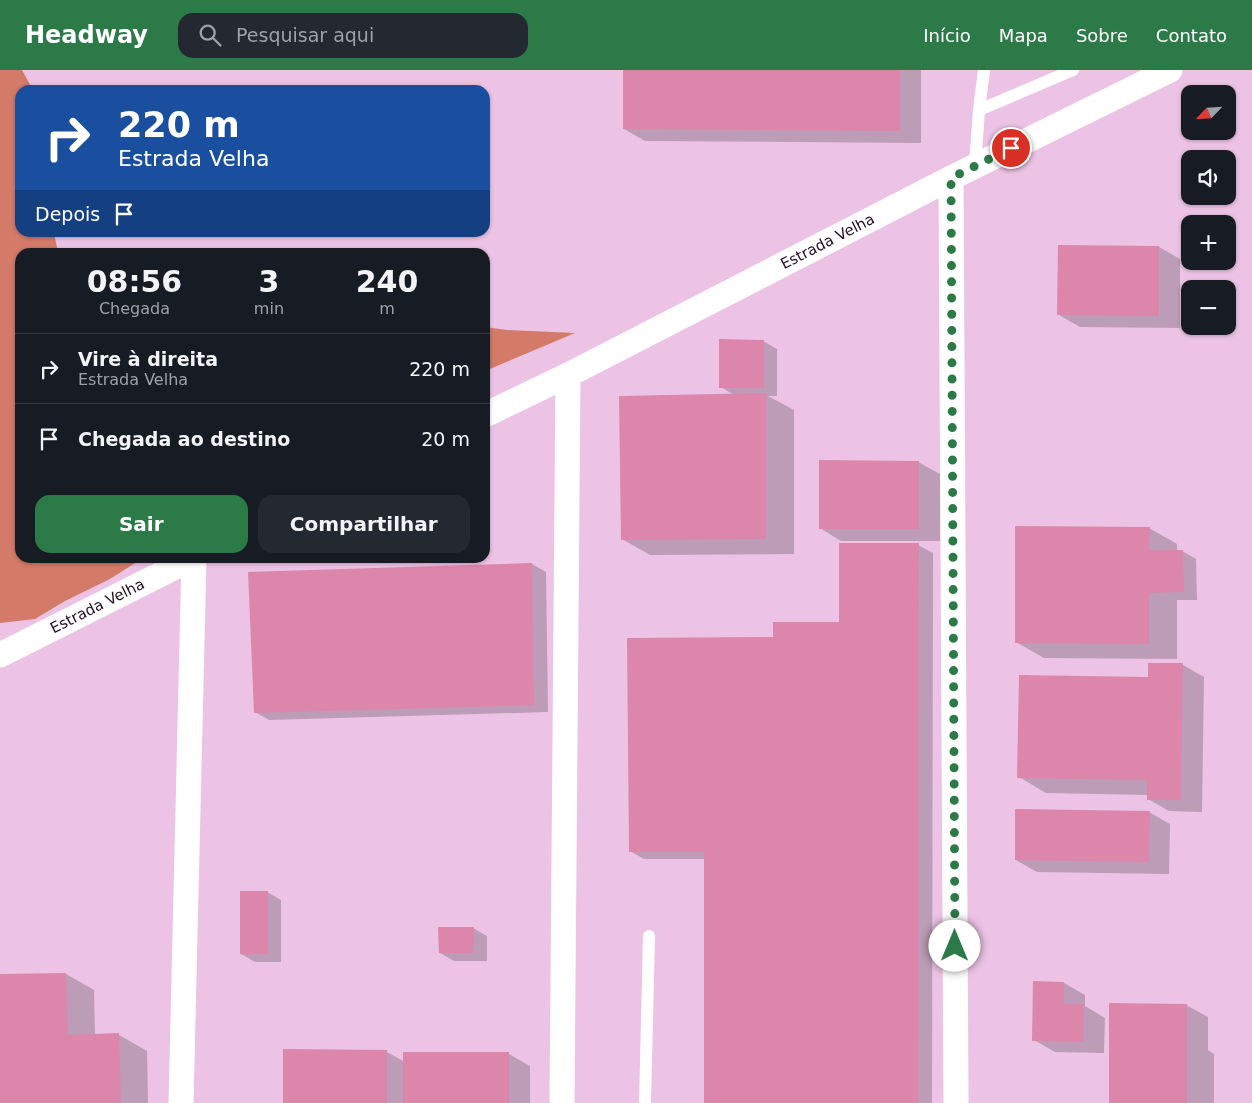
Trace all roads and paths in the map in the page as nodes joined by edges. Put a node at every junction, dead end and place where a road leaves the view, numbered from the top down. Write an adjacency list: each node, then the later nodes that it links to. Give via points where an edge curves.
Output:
1 (984, 70): 4 (lane)
2 (1073, 70): 4 (lane)
3 (1170, 70): 5 (street, Estrada Velha)
4 (979, 110): 5 (lane)
5 (975, 166): 6 (street, Estrada Velha)
6 (951, 178): 7 (street, Estrada Velha); 16 (street)
7 (568, 375): 8 (street, Estrada Velha); 14 (street)
8 (490, 413)
9 (184, 563): 11 (street, Estrada Velha)
10 (194, 563): 13 (street)
11 (0, 655)
12 (649, 936): 15 (lane)
13 (181, 1103)
14 (562, 1103)
15 (645, 1103)
16 (956, 1103)

